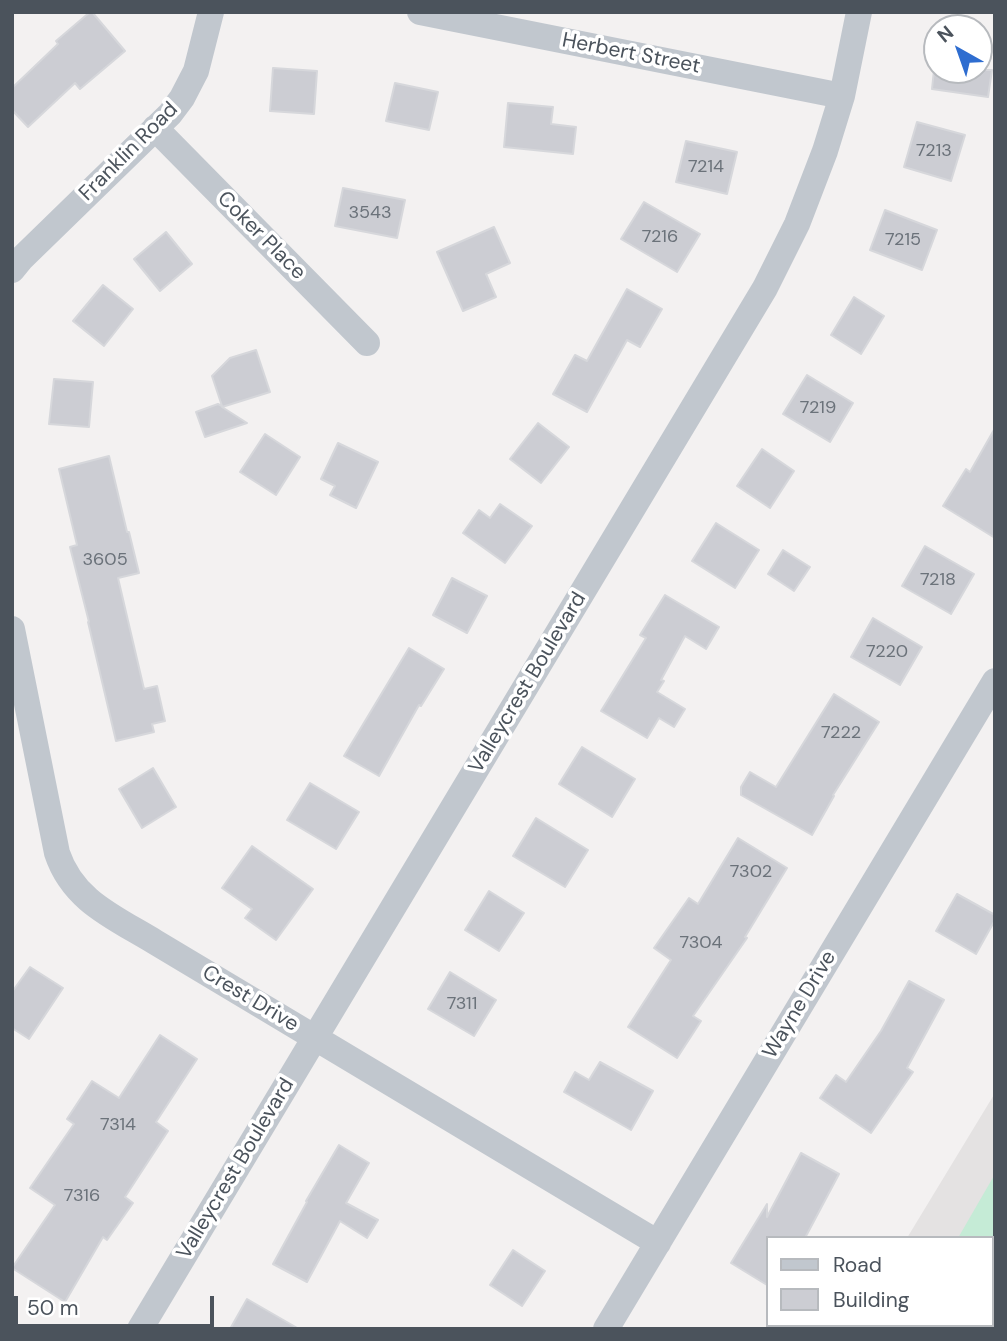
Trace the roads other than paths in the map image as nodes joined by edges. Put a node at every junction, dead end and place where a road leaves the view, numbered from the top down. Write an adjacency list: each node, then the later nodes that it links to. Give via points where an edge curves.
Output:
1 (211, 12): 5 (street, Franklin Road, via 196,71 182,98)
2 (420, 12): 4 (street, Herbert Street)
3 (859, 12): 4 (street, Valleycrest Boulevard)
4 (842, 96): 10 (street, Valleycrest Boulevard, via 802,212 765,288)
5 (155, 128): 6 (street, Franklin Road); 7 (street, Coker Place)
6 (12, 270)
7 (367, 343)
8 (12, 629): 10 (street, Crest Drive, via 57,853 73,885 88,901)
9 (995, 681): 11 (street, Wayne Drive)
10 (314, 1038): 11 (street, Crest Drive); 12 (street, Valleycrest Boulevard)
11 (658, 1243): 13 (street, Wayne Drive)
12 (140, 1329)
13 (606, 1329)

